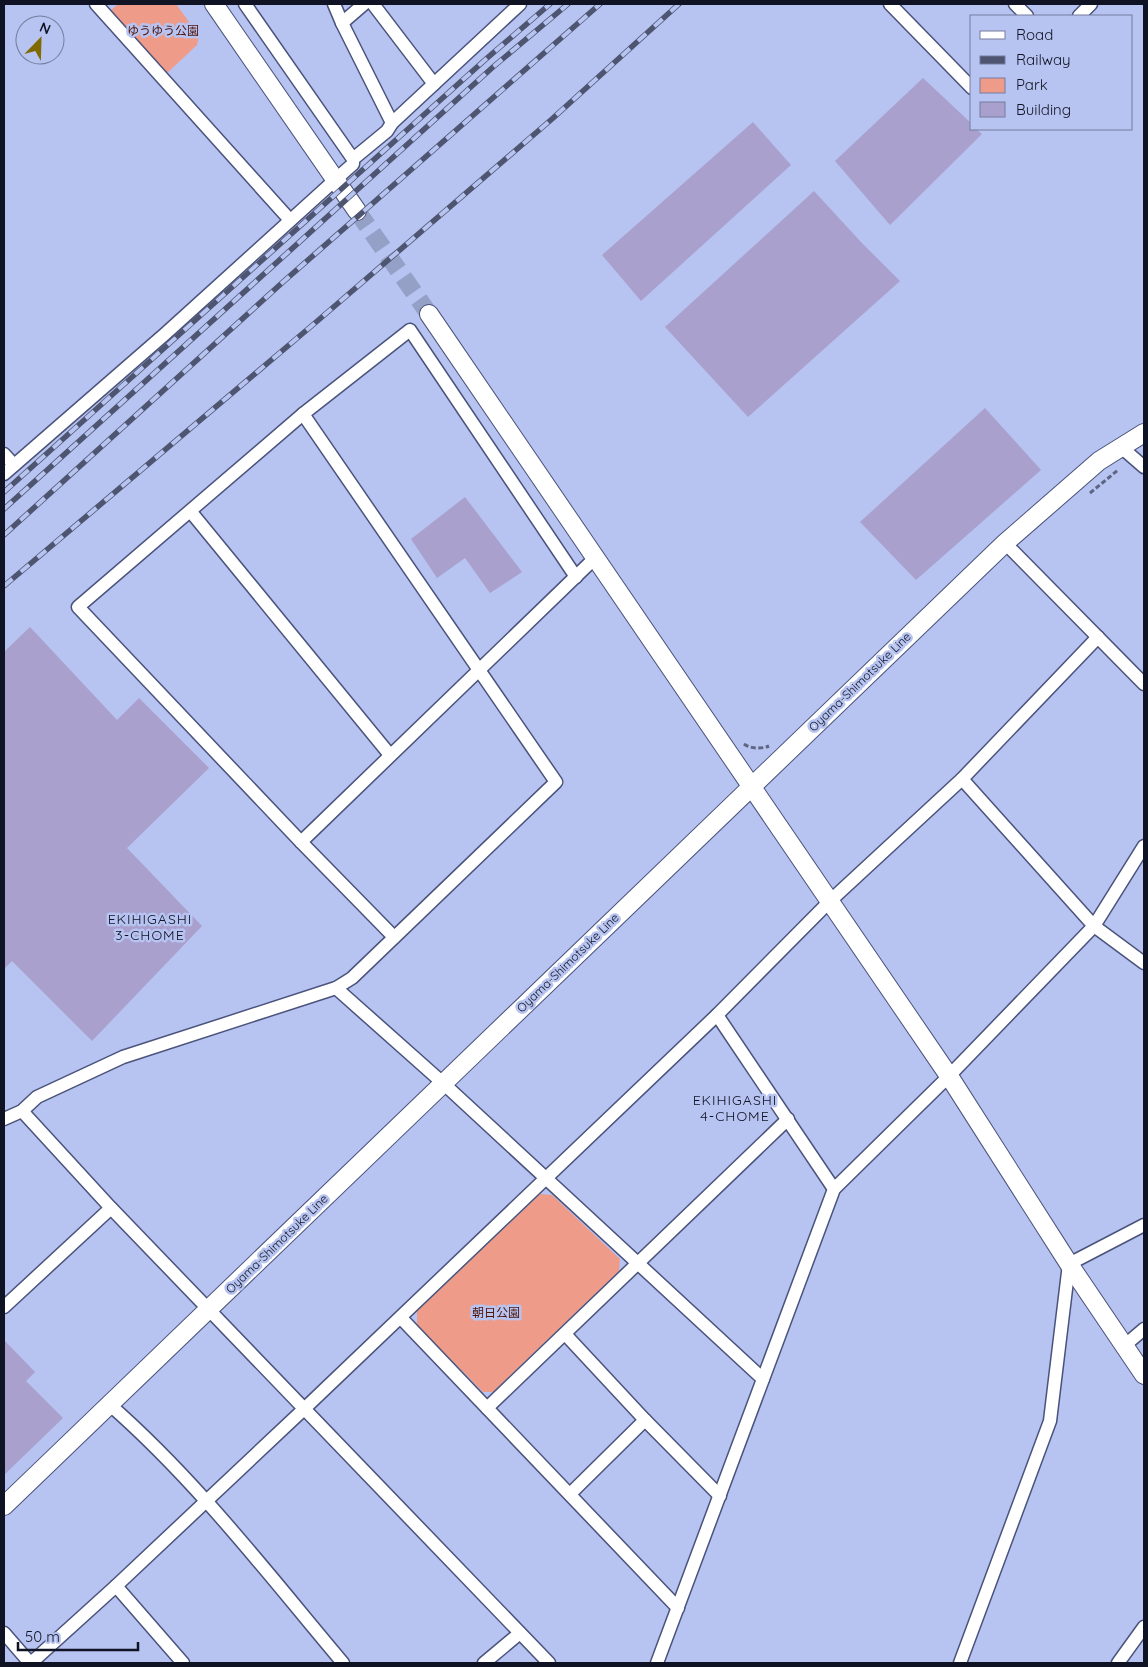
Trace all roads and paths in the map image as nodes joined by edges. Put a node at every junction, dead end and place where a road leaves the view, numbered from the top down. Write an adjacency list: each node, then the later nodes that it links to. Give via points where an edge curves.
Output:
1 (96, 4): 20 (street)
2 (214, 4): 18 (main road)
3 (245, 4): 17 (street)
4 (334, 4): 13 (street)
5 (364, 4): 13 (street)
6 (374, 4): 14 (street)
7 (520, 4): 14 (street)
8 (890, 4): 15 (street)
9 (1015, 4): 11 (street)
10 (1091, 4): 12 (street)
11 (1026, 15)
12 (1080, 15)
13 (342, 24): 16 (street)
14 (434, 84): 16 (street)
15 (970, 86)
16 (392, 123): 17 (street)
17 (353, 159): 18 (street)
18 (335, 180): 19 (main road); 20 (street)
19 (357, 211)
20 (290, 220): 26 (street)
21 (429, 314): 33 (main road)
22 (304, 414): 31 (street); 34 (street, via 410,330); 36 (street)
23 (1144, 433): 24 (main road, Oyama-Shimotsuke Line)
24 (1120, 447): 28 (street); 32 (main road, Oyama-Shimotsuke Line)
25 (4, 454): 26 (street)
26 (14, 465): 29 (street)
27 (1123, 466): 30 (path)
28 (1144, 467)
29 (4, 474)
30 (1084, 498)
31 (191, 512): 38 (street); 41 (street, via 78,607)
32 (1005, 543): 35 (street); 40 (main road, Oyama-Shimotsuke Line)
33 (595, 558): 34 (street); 40 (main road)
34 (576, 577): 36 (street)
35 (1098, 637): 37 (street); 39 (street)
36 (480, 671): 38 (street); 45 (street, via 556,782)
37 (1144, 684)
38 (390, 755): 41 (street)
39 (962, 779): 43 (street); 44 (street)
40 (752, 786): 43 (main road); 50 (main road, Oyama-Shimotsuke Line)
41 (301, 842): 45 (street)
42 (1144, 846): 44 (street)
43 (830, 901): 48 (street); 49 (main road)
44 (1094, 926): 46 (street); 49 (street)
45 (394, 937): 47 (street, via 352,978)
46 (1144, 963)
47 (336, 988): 50 (street); 51 (street, via 123,1057 37,1097)
48 (717, 1015): 53 (street); 54 (street)
49 (949, 1076): 55 (street); 59 (main road)
50 (444, 1084): 54 (street); 61 (main road, Oyama-Shimotsuke Line)
51 (22, 1111): 52 (street); 56 (street)
52 (4, 1119)
53 (788, 1119): 55 (street); 58 (street)
54 (546, 1179): 58 (street); 62 (street)
55 (834, 1189): 67 (street)
56 (111, 1208): 60 (street); 61 (street)
57 (1144, 1225): 59 (street)
58 (638, 1264): 64 (street); 67 (street)
59 (1069, 1264): 65 (main road); 87 (street, via 1050,1421)
60 (4, 1307)
61 (208, 1309): 68 (main road, Oyama-Shimotsuke Line); 70 (street)
62 (401, 1318): 69 (street); 70 (street)
63 (1144, 1328): 65 (street)
64 (566, 1334): 69 (street); 71 (street)
65 (1124, 1346): 66 (main road)
66 (1144, 1375)
67 (763, 1379): 73 (street)
68 (109, 1404): 74 (street); 75 (main road, Oyama-Shimotsuke Line)
69 (487, 1408): 72 (street)
70 (304, 1409): 74 (street); 80 (street)
71 (645, 1420): 72 (street); 73 (street)
72 (570, 1494): 77 (street)
73 (720, 1496): 77 (street)
74 (207, 1500): 76 (street); 83 (street)
75 (4, 1506)
76 (116, 1586): 81 (street); 82 (street)
77 (678, 1608): 86 (street)
78 (1144, 1627): 88 (street)
79 (4, 1633): 81 (street)
80 (520, 1633): 84 (street); 85 (street)
81 (30, 1663)
82 (183, 1663)
83 (343, 1663)
84 (484, 1663)
85 (549, 1663)
86 (657, 1663)
87 (960, 1663)
88 (1118, 1663)

